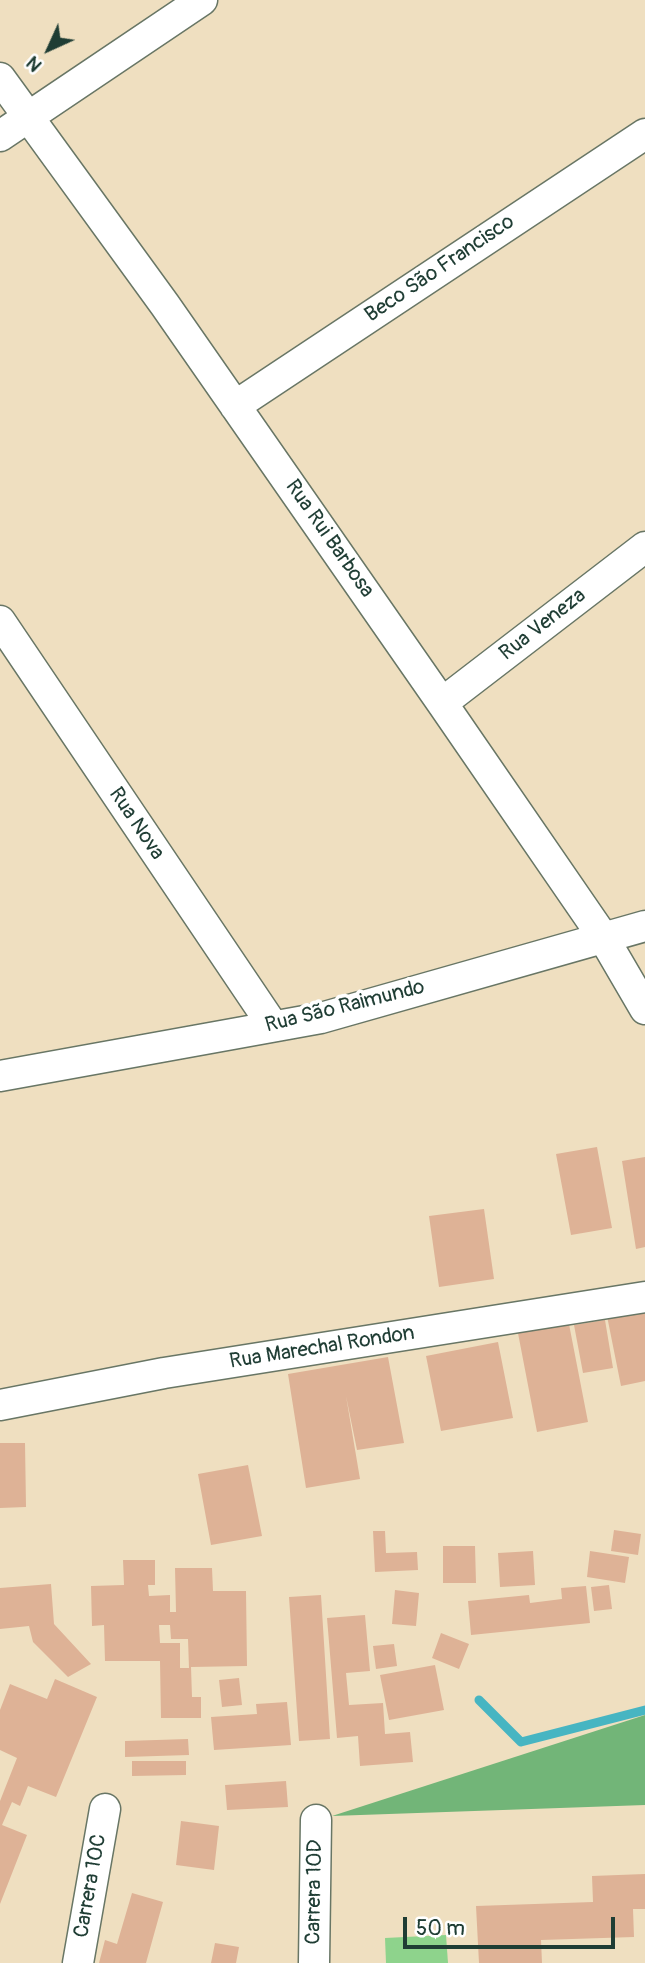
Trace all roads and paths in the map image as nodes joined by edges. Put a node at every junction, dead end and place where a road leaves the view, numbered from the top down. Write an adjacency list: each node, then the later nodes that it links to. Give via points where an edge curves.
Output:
1 (202, 0): 3 (street)
2 (0, 78): 3 (street, Rua Rui Barbosa)
3 (29, 117): 5 (street); 6 (street, Rua Rui Barbosa)
4 (645, 134): 6 (street, Beco São Francisco)
5 (0, 136)
6 (235, 406): 9 (street, Rua Rui Barbosa)
7 (645, 547): 9 (street, Rua Veneza)
8 (0, 621): 13 (street, Rua Nova)
9 (442, 703): 11 (street, Rua Rui Barbosa)
10 (645, 926): 11 (street, Rua São Raimundo)
11 (603, 937): 12 (street, Rua Rui Barbosa); 13 (street, Rua São Raimundo, via 321,1018)
12 (645, 1009)
13 (273, 1026): 14 (street, Rua São Raimundo)
14 (0, 1076)
15 (645, 1297): 16 (street, Rua Marechal Rondon, via 164,1373)
16 (0, 1405)
17 (105, 1809): 19 (street, Carrera 10C)
18 (316, 1820): 20 (street, Carrera 10D)
19 (78, 1963)
20 (314, 1963)

